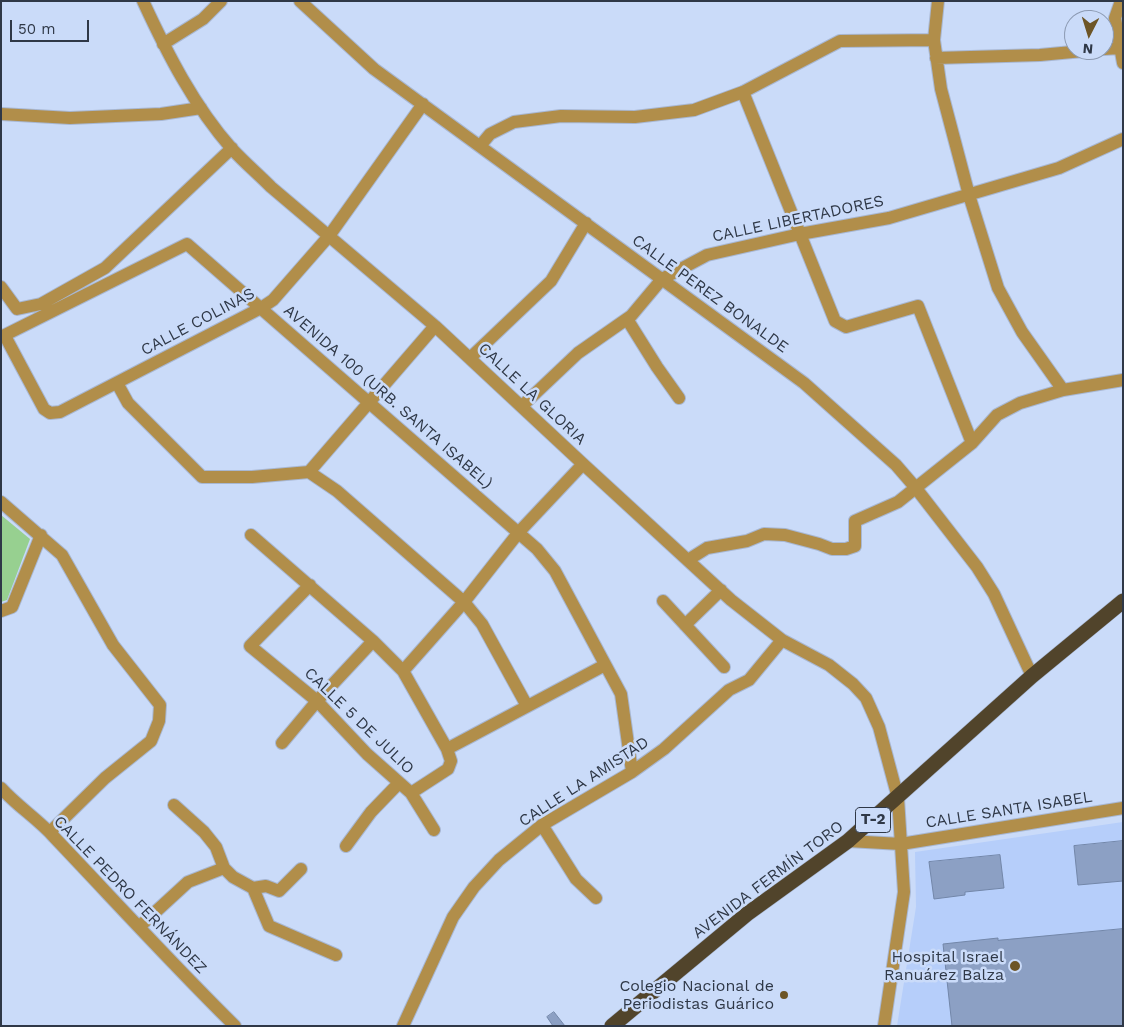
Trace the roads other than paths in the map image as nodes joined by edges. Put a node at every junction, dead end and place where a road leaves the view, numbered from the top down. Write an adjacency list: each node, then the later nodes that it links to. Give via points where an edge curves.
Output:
1 (142, 1): 7 (street, CALLE LA GLORIA)
2 (221, 1): 7 (street, via 203,19)
3 (300, 1): 14 (street, CALLE PEREZ BONALDE, via 374,70)
4 (938, 1): 6 (street)
5 (1121, 1): 9 (street, via 1115,18)
6 (934, 40): 11 (street); 13 (street, via 840,41)
7 (162, 44): 15 (street, CALLE LA GLORIA)
8 (1114, 48): 9 (street)
9 (1120, 48): 12 (street)
10 (1064, 53): 11 (street)
11 (936, 58): 20 (street, via 940,89)
12 (1123, 63)
13 (743, 92): 18 (street, via 694,110 635,117 561,116 514,122 490,134); 22 (street)
14 (423, 104): 18 (street, CALLE PEREZ BONALDE); 23 (street, CALLE COLINAS)
15 (201, 108): 16 (street, via 161,114 70,118); 19 (street, CALLE LA GLORIA)
16 (1, 114)
17 (1123, 139): 20 (street, CALLE LIBERTADORES, via 1059,168)
18 (480, 146): 21 (street, CALLE PEREZ BONALDE)
19 (232, 148): 23 (street, CALLE LA GLORIA, via 271,187); 25 (street, via 105,268 41,304 17,309)
20 (969, 195): 22 (street, CALLE LIBERTADORES, via 889,218); 33 (street, via 998,288 1022,332)
21 (586, 223): 24 (street, CALLE PEREZ BONALDE); 30 (street, via 551,281)
22 (800, 234): 24 (street, CALLE LIBERTADORES, via 707,255); 37 (street, via 835,321 846,327 918,306)
23 (329, 236): 26 (street, CALLE COLINAS, via 273,300); 28 (street, CALLE LA GLORIA)
24 (662, 279): 27 (street, CALLE LIBERTADORES); 40 (street, CALLE PEREZ BONALDE, via 804,383 896,465)
25 (1, 287)
26 (261, 308): 29 (street, AVENIDA 100 (URB. SANTA ISABEL), via 187,244); 32 (street, CALLE COLINAS); 35 (street, AVENIDA 100 (URB. SANTA ISABEL))
27 (627, 319): 34 (street); 36 (street, CALLE LIBERTADORES, via 578,353)
28 (435, 326): 30 (street, CALLE LA GLORIA); 35 (street)
29 (3, 337): 32 (street, CALLE COLINAS, via 44,409 50,413 60,412)
30 (470, 358): 36 (street, CALLE LA GLORIA)
31 (1123, 380): 33 (street)
32 (117, 384): 39 (street, via 128,403 202,477)
33 (1063, 390): 37 (street, via 1020,403 997,415)
34 (679, 398)
35 (369, 402): 39 (street); 42 (street, AVENIDA 100 (URB. SANTA ISABEL))
36 (522, 406): 38 (street, CALLE LA GLORIA)
37 (972, 443): 40 (street)
38 (583, 464): 42 (street); 45 (street, CALLE LA GLORIA)
39 (309, 472): 50 (street, via 337,491)
40 (915, 487): 45 (street, via 898,502 855,521 855,546 846,549 832,549 785,535 764,534 747,541 707,548); 58 (street, CALLE PEREZ BONALDE, via 994,594)
41 (1, 502): 43 (street)
42 (519, 532): 50 (street); 55 (street, AVENIDA 100 (URB. SANTA ISABEL), via 555,571)
43 (41, 535): 51 (street, via 12,607); 72 (street, via 62,555 112,645 160,705 159,721 151,742 105,778)
44 (251, 535): 46 (street)
45 (688, 560): 47 (street, CALLE LA GLORIA)
46 (310, 585): 54 (street); 59 (street, CALLE 5 DE JULIO, via 250,646)
47 (721, 590): 52 (street); 53 (street, CALLE LA GLORIA)
48 (663, 601): 52 (street)
49 (1123, 601): 58 (highway, AVENIDA FERMÍN TORO / T-2)
50 (464, 602): 57 (street); 60 (street, via 482,624)
51 (1, 611)
52 (685, 625): 56 (street)
53 (782, 640): 63 (street, CALLE LA AMISTAD, via 749,680 729,690 664,749); 67 (street, CALLE LA GLORIA, via 829,665 866,698 879,727)
54 (374, 642): 57 (street); 59 (street)
55 (605, 665): 60 (street); 63 (street, AVENIDA 100 (URB. SANTA ISABEL), via 621,694)
56 (724, 667)
57 (403, 671): 62 (street)
58 (1032, 676): 67 (highway, AVENIDA FERMÍN TORO / T-2)
59 (317, 701): 61 (street); 64 (street, CALLE 5 DE JULIO)
60 (527, 706): 62 (street)
61 (282, 743)
62 (447, 750): 66 (street, via 451,761 448,769)
63 (632, 772): 70 (street, CALLE LA AMISTAD)
64 (399, 783): 66 (street, CALLE 5 DE JULIO); 75 (street, via 370,812)
65 (1, 788): 72 (street, CALLE PEDRO FERNÁNDEZ)
66 (411, 793): 71 (street, CALLE 5 DE JULIO)
67 (898, 798): 73 (highway, AVENIDA FERMÍN TORO / T-2); 74 (street, CALLE LA GLORIA)
68 (174, 804): 76 (street, via 216,847)
69 (1123, 808): 74 (street, CALLE SANTA ISABEL)
70 (542, 825): 79 (street, via 576,879); 83 (street, CALLE LA AMISTAD, via 499,860 453,917)
71 (434, 830)
72 (50, 832): 80 (street, CALLE PEDRO FERNÁNDEZ)
73 (848, 841): 74 (street, CALLE SANTA ISABEL); 84 (highway, AVENIDA FERMÍN TORO / T-2, via 747,914)
74 (901, 844): 85 (street, CALLE LA GLORIA, via 904,892)
75 (346, 846)
76 (224, 868): 78 (street); 80 (street, via 188,882)
77 (301, 869): 78 (street, via 279,891 266,886)
78 (253, 888): 81 (street, via 268,926)
79 (596, 898)
80 (139, 927): 82 (street, CALLE PEDRO FERNÁNDEZ)
81 (336, 955)
82 (227, 1024)
83 (403, 1026)
84 (612, 1026)
85 (884, 1026)

